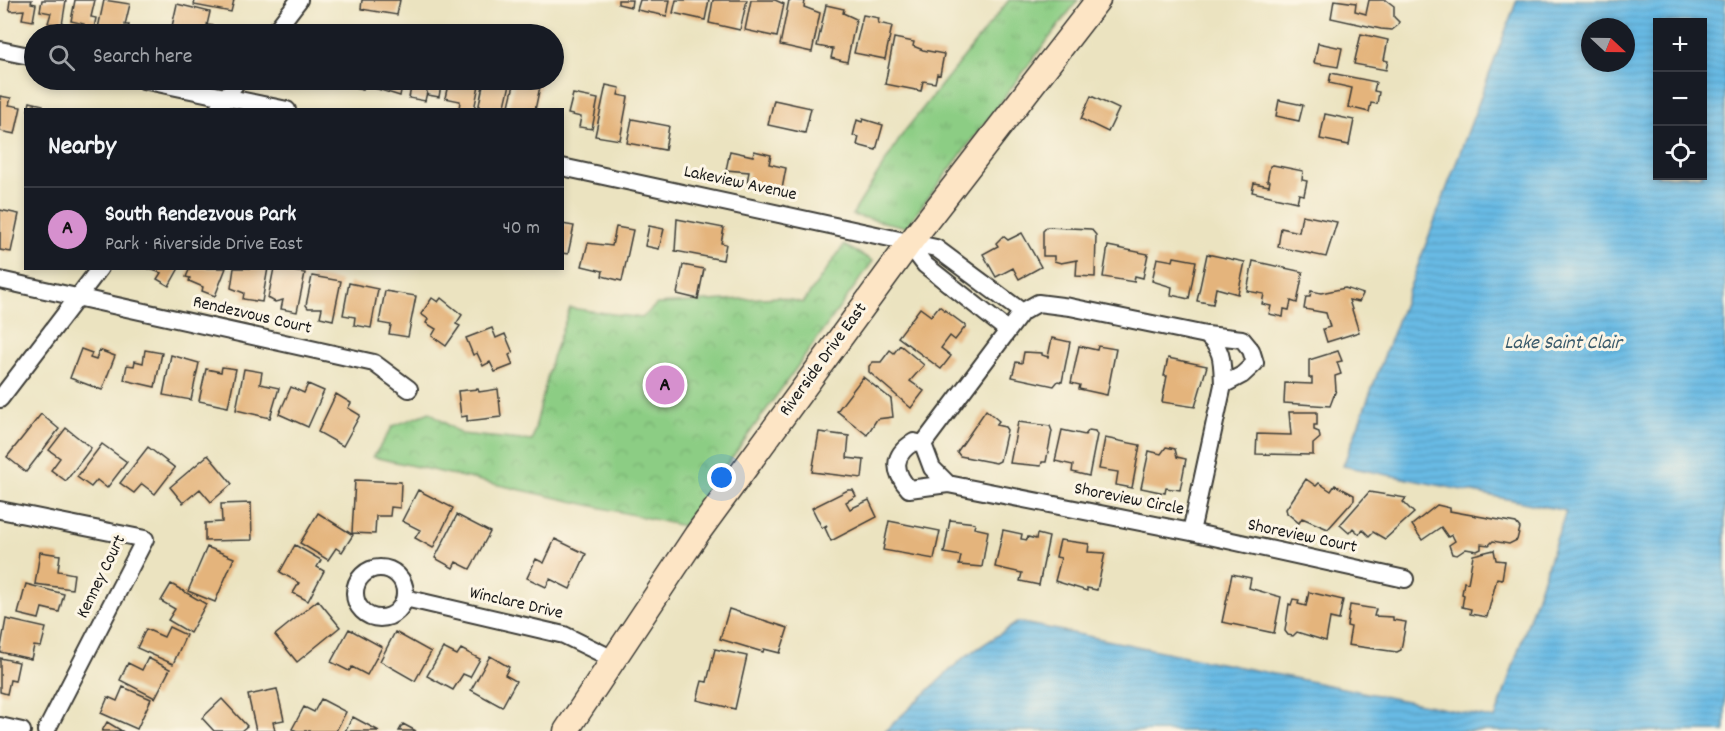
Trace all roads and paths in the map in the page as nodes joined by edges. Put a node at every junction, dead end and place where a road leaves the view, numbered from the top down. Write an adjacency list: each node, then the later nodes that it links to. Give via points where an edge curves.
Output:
1 (299, 0): 3 (street)
2 (1098, 0): 11 (main road, Riverside Drive East)
3 (281, 24)
4 (0, 50): 5 (street)
5 (24, 55)
6 (177, 90): 8 (street)
7 (231, 90): 8 (street)
8 (221, 103): 9 (street)
9 (268, 108)
10 (564, 167): 11 (street, Lakeview Avenue, via 849,227)
11 (909, 244): 15 (street, via 936,248); 16 (street, via 925,265); 27 (main road, Riverside Drive East, via 697,534)
12 (99, 270): 14 (street)
13 (0, 280): 14 (street, Rendezvous Court)
14 (79, 297): 19 (street, Rendezvous Court, via 374,363); 20 (street)
15 (1022, 312): 16 (street, Shoreview Circle); 17 (street, via 1038,303)
16 (1007, 330): 21 (street, Shoreview Circle)
17 (1206, 335): 18 (street, Shoreview Circle, via 1217,344); 18 (street, via 1242,339 1251,350 1254,363)
18 (1223, 386): 24 (street, Shoreview Circle)
19 (409, 389)
20 (0, 399)
21 (923, 444): 22 (street, via 932,468); 22 (street, Shoreview Circle, via 914,442 902,449 897,462 898,477 909,489)
22 (948, 484): 24 (street, Shoreview Circle)
23 (0, 510): 30 (street, Kenney Court, via 145,539)
24 (1191, 532): 25 (street, Shoreview Court)
25 (1406, 579)
26 (405, 598): 27 (street, Winclare Drive, via 564,635)
27 (613, 659): 31 (main road, Riverside Drive East)
28 (0, 726): 29 (street)
29 (22, 731)
30 (46, 731)
31 (566, 731)

